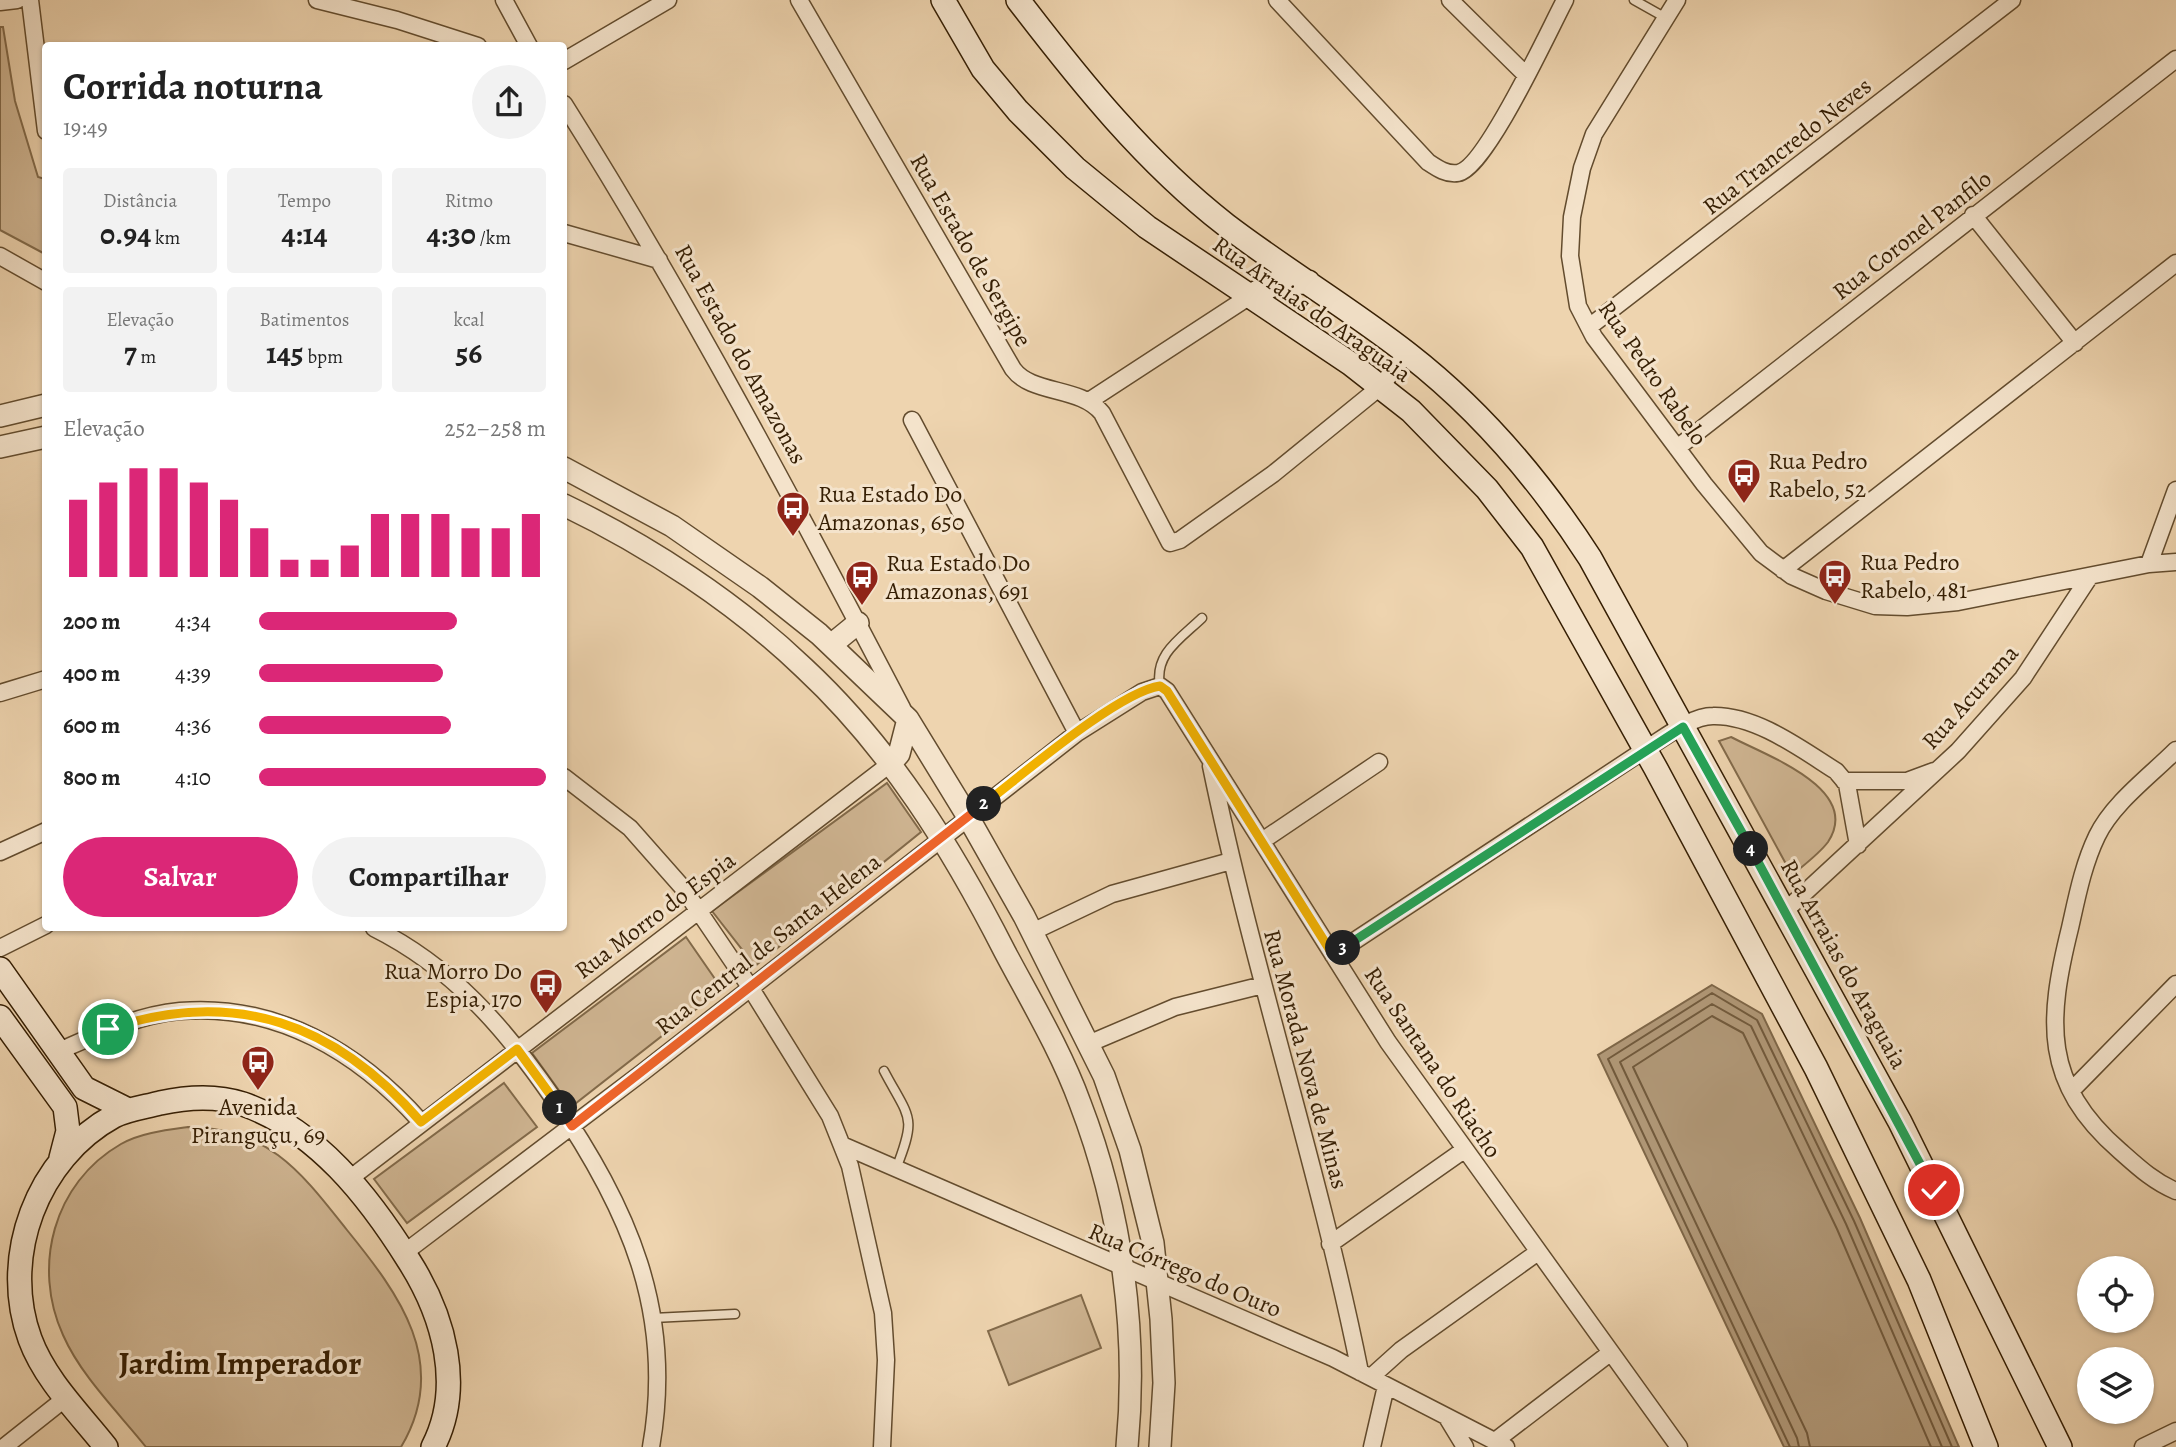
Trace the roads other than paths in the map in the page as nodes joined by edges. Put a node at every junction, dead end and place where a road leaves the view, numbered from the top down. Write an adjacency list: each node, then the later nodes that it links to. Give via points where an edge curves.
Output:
1 (17, 0): 15 (street)
2 (30, 0): 22 (street)
3 (317, 0): 17 (street)
4 (504, 0): 18 (street)
5 (668, 0): 19 (street)
6 (799, 0): 36 (street, Rua Estado de Sergipe, via 1013,369 1027,380)
7 (943, 0): 31 (main road, Rua Arraias do Araguaia, via 983,69 1075,168 1147,227)
8 (1018, 0): 30 (main road, Rua Arraias do Araguaia, via 1075,74 1161,168 1226,225)
9 (1277, 0): 21 (street, via 1428,162 1443,172 1458,173 1473,165)
10 (1451, 0): 21 (street)
11 (1565, 0): 21 (street)
12 (1634, 0): 16 (lane)
13 (1677, 0): 16 (street, Rua Pedro Rabelo)
14 (2012, 0): 32 (street, Rua Trancredo Neves)
15 (0, 2)
16 (1666, 18): 32 (street, Rua Pedro Rabelo, via 1594,134 1582,168 1570,256 1578,306)
17 (466, 42)
18 (527, 42)
19 (567, 59)
20 (2176, 59): 24 (street, Rua Coronel Panfilo)
21 (1526, 75)
22 (42, 98)
23 (567, 109): 27 (street, Rua Estado do Amazonas)
24 (1973, 215): 33 (street); 42 (street, Rua Coronel Panfilo)
25 (567, 234): 27 (street)
26 (0, 256): 29 (street)
27 (659, 260): 51 (street, Rua Estado do Amazonas)
28 (2176, 263): 33 (street)
29 (42, 280)
30 (1308, 282): 31 (main road, via 1276,283); 34 (main road, Rua Arraias do Araguaia)
31 (1251, 296): 35 (main road, Rua Arraias do Araguaia); 36 (street)
32 (1589, 327): 42 (street, Rua Pedro Rabelo)
33 (2075, 343): 48 (street)
34 (1406, 352): 35 (street); 57 (main road, Rua Arraias do Araguaia, via 1521,462 1566,521)
35 (1380, 387): 36 (street, via 1273,474 1172,543 1102,413); 59 (main road, Rua Arraias do Araguaia, via 1411,411 1487,489 1532,547)
36 (1089, 401)
37 (42, 406): 38 (street)
38 (0, 416)
39 (912, 420): 58 (street)
40 (42, 438): 41 (street)
41 (0, 447)
42 (1677, 448): 48 (street, Rua Pedro Rabelo, via 1761,553)
43 (567, 470): 52 (street, via 702,546)
44 (2176, 489): 47 (street)
45 (567, 507): 63 (street, via 653,554 764,634 804,667)
46 (2176, 562): 47 (street, Rua Pedro Rabelo)
47 (2149, 564): 49 (street, Rua Pedro Rabelo)
48 (1783, 569): 49 (street, Rua Pedro Rabelo, via 1826,591 1875,606 1896,607 1958,602)
49 (2090, 576): 64 (street, Rua Acurama, via 2023,678)
50 (1202, 618): 54 (lane, via 1160,661 1157,671)
51 (858, 623): 52 (street); 56 (street, Rua Estado do Amazonas)
52 (831, 645): 56 (street)
53 (42, 680): 55 (street)
54 (1163, 689): 58 (street, Rua Central de Santa Helena, via 1142,692); 61 (street, Rua Santana do Riacho)
55 (0, 693)
56 (908, 719): 63 (street, via 899,754); 67 (street, Rua Estado do Amazonas)
57 (1683, 727): 59 (street); 66 (street, via 1711,716 1745,721 1808,754); 75 (main road, Rua Arraias do Araguaia)
58 (1077, 733): 67 (street, Rua Central de Santa Helena)
59 (1646, 749): 80 (street); 124 (main road, Rua Arraias do Araguaia, via 1822,1080 1919,1280)
60 (2176, 751): 90 (street, via 2112,813 2098,834 2083,874 2060,969 2053,1032)
61 (1209, 756): 70 (street, Rua Santana do Riacho); 73 (street, Rua Morada Nova de Minas)
62 (1379, 762): 70 (street)
63 (890, 764): 69 (street); 74 (street, Rua Morro do Espia)
64 (1940, 769): 66 (street, Rua Acurama, via 1907,781); 71 (street)
65 (567, 779): 74 (street, via 630,828)
66 (1844, 781): 71 (street, via 1854,811)
67 (968, 817): 69 (street, Rua Central de Santa Helena); 78 (street, Rua Estado do Amazonas)
68 (42, 833): 72 (street)
69 (942, 837): 84 (street, Rua Central de Santa Helena); 103 (street, via 991,923 1079,1100 1105,1182)
70 (1262, 841): 80 (street, Rua Santana do Riacho)
71 (1857, 845): 75 (street)
72 (0, 852)
73 (1231, 861): 78 (street, via 1112,894); 83 (street, Rua Morada Nova de Minas)
74 (698, 910): 84 (street); 87 (street, Rua Morro do Espia)
75 (1785, 911): 125 (main road, Rua Arraias do Araguaia, via 1900,1122)
76 (42, 927): 79 (street)
77 (379, 931): 87 (street, via 448,973)
78 (1032, 932): 86 (street, Rua Estado do Amazonas)
79 (0, 948)
80 (1333, 955): 95 (street, Rua Santana do Riacho)
81 (0, 969): 88 (main road)
82 (2176, 984): 90 (street)
83 (1263, 985): 86 (street, via 1175,1007); 100 (street, Rua Morada Nova de Minas)
84 (750, 987): 93 (street, Rua Central de Santa Helena); 94 (street, via 830,1116)
85 (0, 1017): 96 (main road, via 65,1107 68,1131)
86 (1088, 1044): 104 (street, Rua Estado do Amazonas, via 1130,1150 1153,1243)
87 (517, 1049): 92 (street, Rua Morro do Espia); 93 (street)
88 (59, 1051): 91 (main road, via 84,1088); 92 (street, via 133,1021 178,1011 262,1018 300,1030 341,1051 383,1083)
89 (884, 1071): 97 (lane, via 910,1121 910,1135)
90 (2071, 1091): 99 (street, via 2110,1142 2157,1183)
91 (128, 1111): 96 (main road, via 102,1124); 98 (main road, via 200,1097 242,1104 285,1123 328,1156)
92 (421, 1122): 98 (street, Rua Morro do Espia)
93 (572, 1126): 102 (street, Rua Central de Santa Helena); 106 (street, via 596,1163 631,1237)
94 (842, 1145): 97 (street, Rua Córrego do Ouro); 118 (street, via 883,1313)
95 (1464, 1150): 100 (street); 101 (street, Rua Santana do Riacho)
96 (60, 1161): 110 (main road, via 37,1199 24,1233 19,1295 30,1340)
97 (896, 1169): 103 (street, Rua Córrego do Ouro)
98 (348, 1180): 102 (main road)
99 (2176, 1191)
100 (1330, 1244): 108 (street, Rua Morada Nova de Minas)
101 (1538, 1252): 107 (street, Rua Santana do Riacho); 108 (street)
102 (404, 1253): 116 (main road, via 436,1312 447,1357 449,1392)
103 (1122, 1268): 104 (street, Rua Córrego do Ouro); 119 (street, via 1132,1377)
104 (1157, 1284): 108 (street, Rua Córrego do Ouro); 120 (street, Rua Estado do Amazonas, via 1164,1383)
105 (735, 1314): 106 (lane)
106 (653, 1318): 117 (street, via 658,1396)
107 (1610, 1353): 113 (street); 123 (street, Rua Santana do Riacho)
108 (1365, 1375): 109 (street, Rua Córrego do Ouro)
109 (1386, 1385): 111 (street, Rua Córrego do Ouro); 121 (street)
110 (66, 1397): 114 (street); 115 (main road)
111 (1447, 1417): 113 (street, Rua Córrego do Ouro); 122 (street)
112 (2176, 1431): 126 (street)
113 (1501, 1444)
114 (4, 1447)
115 (106, 1447)
116 (433, 1447)
117 (651, 1447)
118 (882, 1447)
119 (1127, 1447)
120 (1160, 1447)
121 (1372, 1447)
122 (1465, 1447)
123 (1679, 1447)
124 (1986, 1447)
125 (2060, 1447)
126 (2143, 1447)

